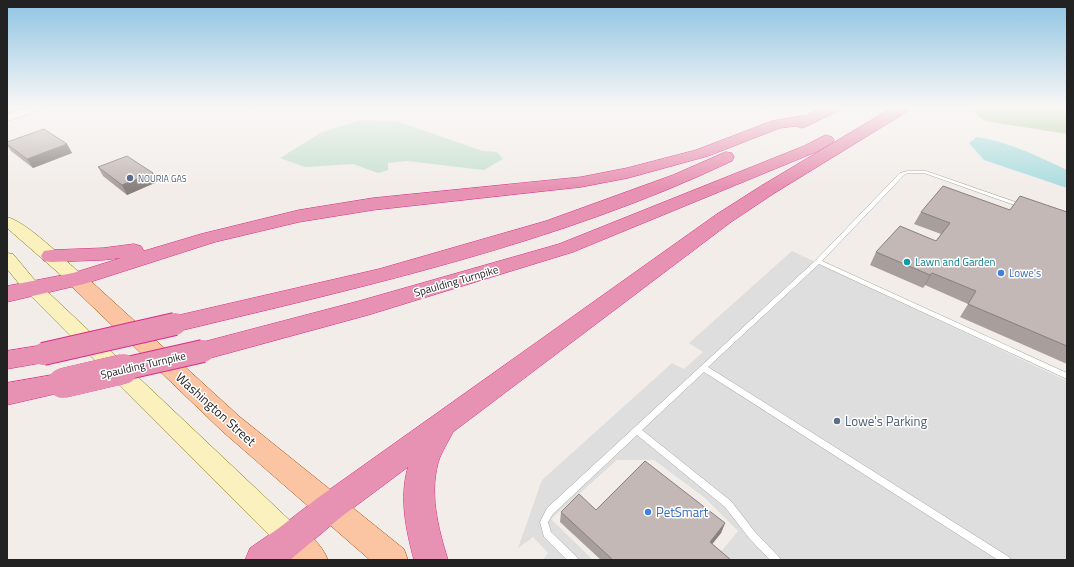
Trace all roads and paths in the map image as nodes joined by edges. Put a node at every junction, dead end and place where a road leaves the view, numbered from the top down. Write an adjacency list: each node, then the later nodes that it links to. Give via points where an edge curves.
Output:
1 (750, 134): 7 (highway, via 702,153 628,173 581,182 351,208 299,216)
2 (778, 134): 14 (highway, bridge, via 679,179 553,225 382,275 43,354)
3 (837, 134): 17 (highway, Spaulding Turnpike, bridge, via 810,149 566,248 360,309 203,351)
4 (860, 134): 18 (highway, via 734,211)
5 (1030, 209): 10 (lane, via 924,172 908,172 902,174)
6 (7, 222): 8 (main road, Washington Street)
7 (208, 238): 8 (highway, via 104,254); 11 (highway)
8 (51, 256): 11 (main road, Washington Street)
9 (7, 258): 12 (main road)
10 (818, 261): 15 (lane); 16 (lane)
11 (76, 279): 12 (highway); 20 (main road, Washington Street, via 208,402)
12 (34, 289): 13 (highway); 21 (main road)
13 (7, 294)
14 (7, 360)
15 (704, 368): 19 (lane); 27 (lane)
16 (1067, 376)
17 (7, 394)
18 (444, 422): 20 (highway); 24 (highway, via 426,457 420,482 419,509)
19 (637, 430): 25 (lane, via 550,512 544,522 547,534); 26 (lane, via 728,504)
20 (330, 507): 21 (highway); 23 (main road, Washington Street)
21 (302, 549): 22 (highway)
22 (262, 560)
23 (392, 560)
24 (431, 560)
25 (574, 560)
26 (776, 560)
27 (1006, 560)

